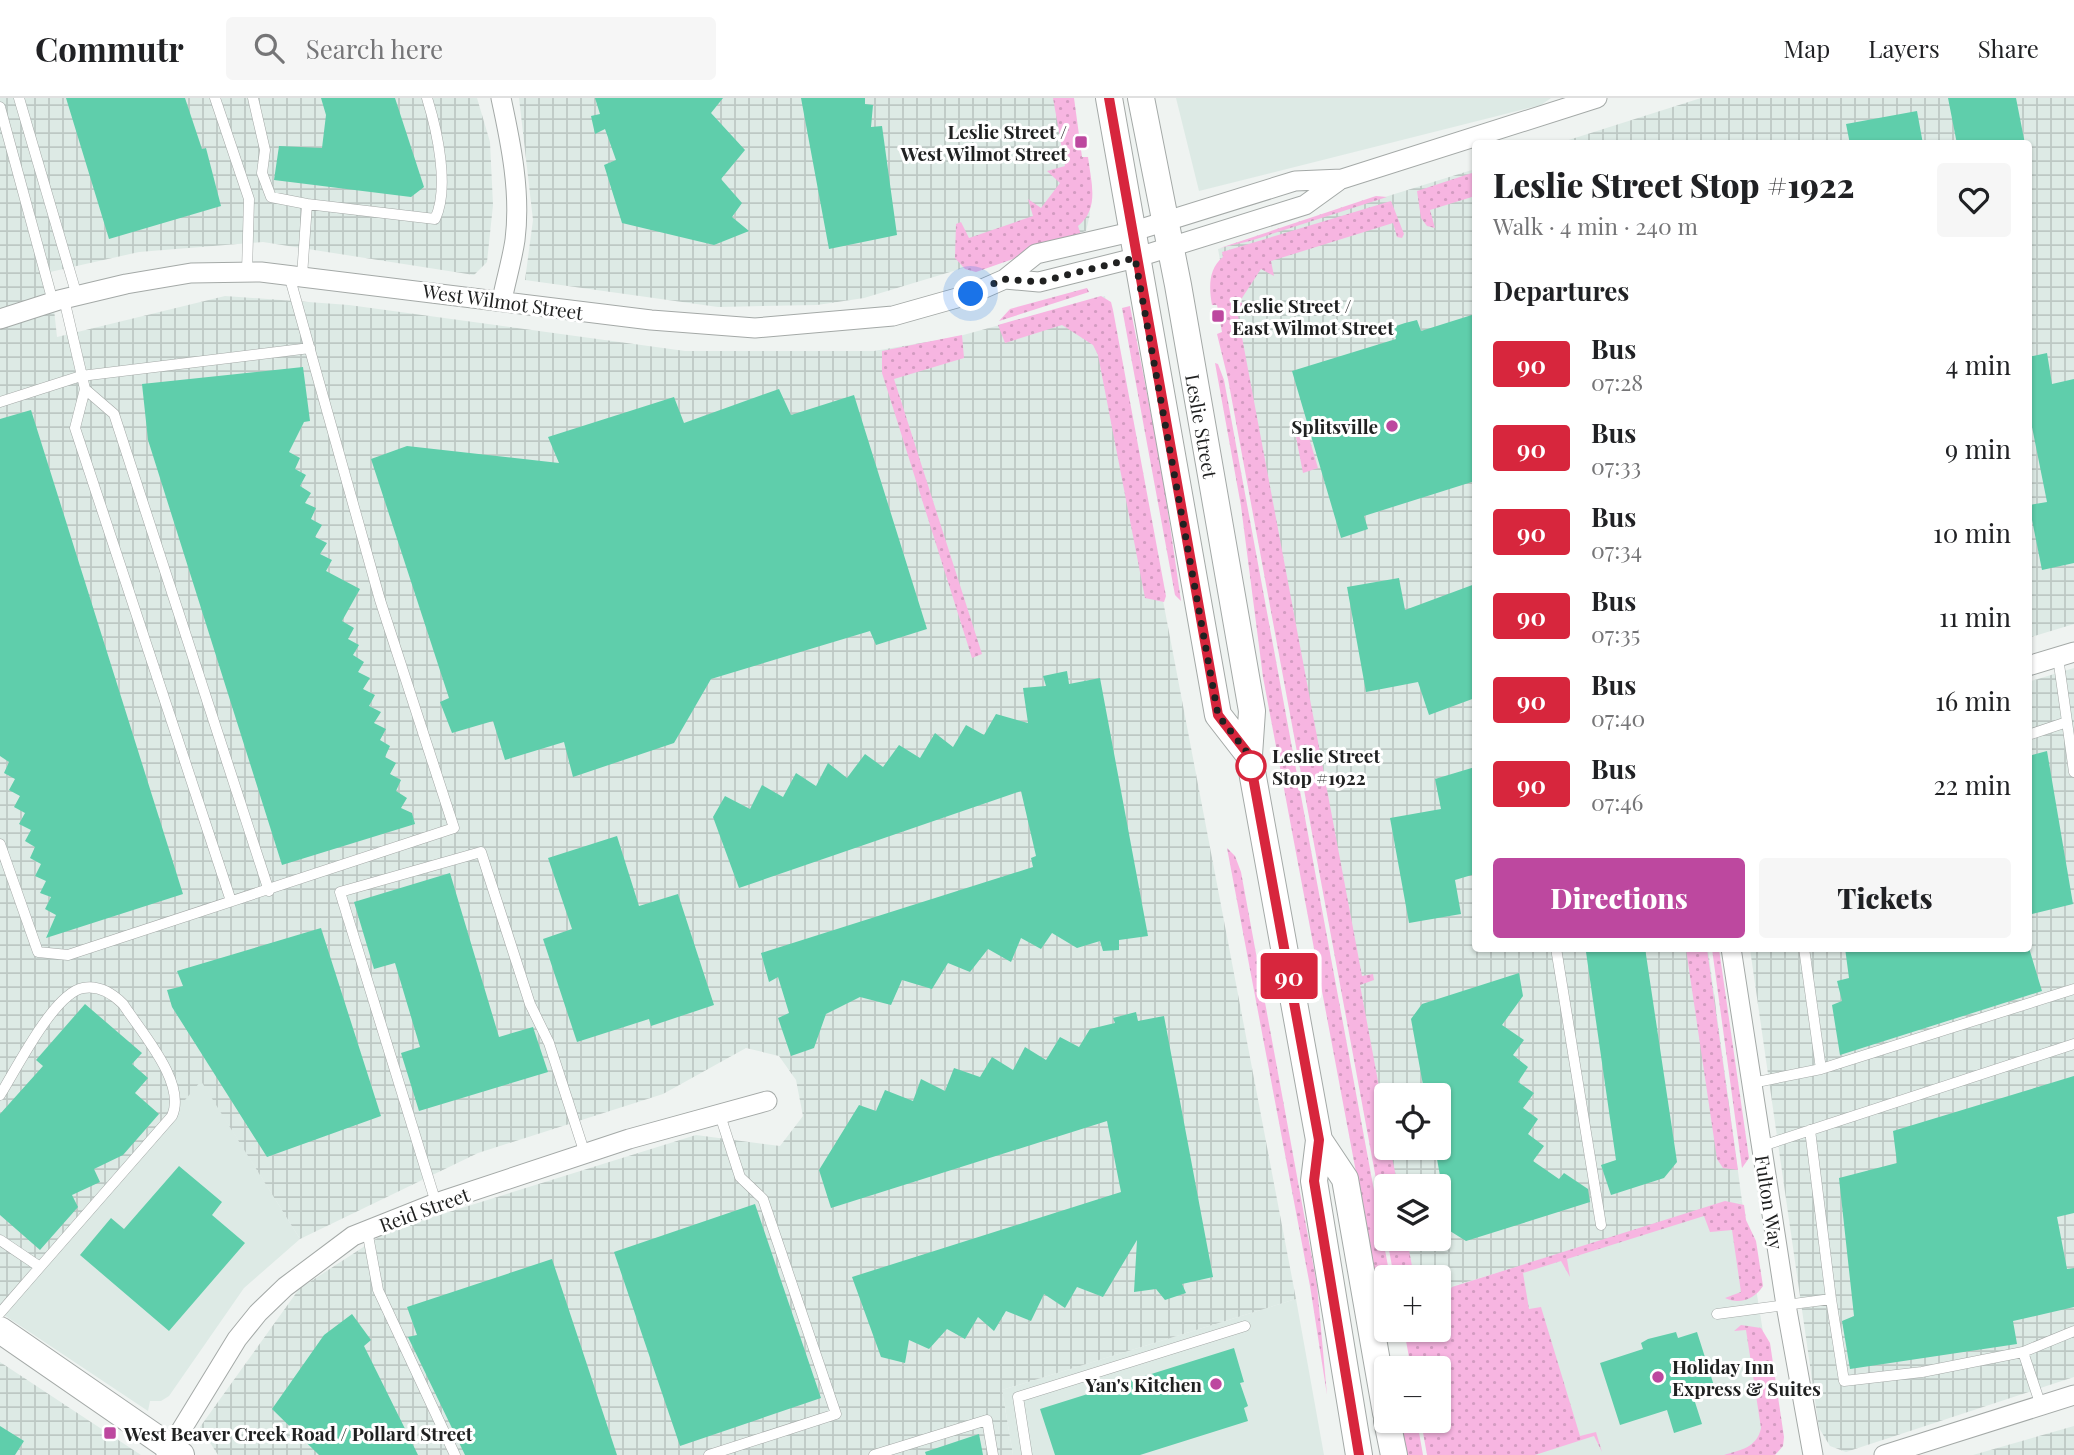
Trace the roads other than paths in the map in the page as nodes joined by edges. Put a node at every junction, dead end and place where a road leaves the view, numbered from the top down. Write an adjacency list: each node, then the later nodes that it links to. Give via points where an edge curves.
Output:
1 (19, 98): 20 (lane)
2 (215, 98): 17 (lane, via 249,199)
3 (253, 98): 12 (lane, via 265,150 262,173 271,197)
4 (427, 98): 12 (lane, via 437,128 442,204 435,219)
5 (501, 98): 21 (street, via 511,139 516,201 515,239)
6 (1109, 98): 14 (main road, Leslie Street)
7 (1141, 98): 13 (main road, Leslie Street)
8 (1597, 98): 9 (street)
9 (1575, 101): 11 (street)
10 (0, 107): 20 (lane)
11 (1342, 179): 13 (street, West Wilmot Street, via 1296,181); 15 (street, West Wilmot Street, via 1305,205)
12 (307, 204): 18 (lane)
13 (1164, 220): 14 (street, West Wilmot Street); 15 (main road, Leslie Street)
14 (1131, 232): 16 (main road, Leslie Street); 19 (street, West Wilmot Street, via 1036,254)
15 (1170, 247): 16 (street, West Wilmot Street); 31 (main road, Leslie Street, via 1252,711)
16 (1135, 258): 19 (street, West Wilmot Street, via 1039,282); 31 (main road, Leslie Street, via 1218,715)
17 (247, 272): 18 (street, West Wilmot Street); 20 (street, West Wilmot Street, via 191,273)
18 (296, 275): 21 (street, West Wilmot Street); 23 (lane)
19 (1004, 279): 21 (street, West Wilmot Street, via 971,294 893,316 755,328)
20 (64, 299): 22 (street, West Wilmot Street); 24 (lane)
21 (502, 300)
22 (0, 319)
23 (310, 348): 24 (lane); 34 (lane, via 380,600 454,828)
24 (81, 376): 25 (lane); 26 (lane)
25 (85, 389): 34 (lane, via 114,414); 35 (lane, via 75,428)
26 (0, 402)
27 (2066, 655): 28 (street); 29 (lane)
28 (2032, 665)
29 (2067, 722): 30 (lane); 32 (lane)
30 (2032, 734)
31 (1249, 755): 47 (main road, Leslie Street)
32 (2074, 772)
33 (0, 845): 35 (lane, via 38,952 68,955)
34 (269, 891): 35 (lane)
35 (231, 901)
36 (1557, 952): 51 (lane)
37 (1732, 952): 42 (street, Fulton Way)
38 (1805, 952): 41 (lane)
39 (2074, 989): 41 (lane)
40 (2074, 1044): 46 (lane)
41 (1821, 1069): 42 (lane)
42 (1752, 1083): 48 (street, Fulton Way)
43 (0, 1095): 54 (lane, via 48,1020 67,996 83,988 111,993 123,1004 174,1083 172,1116)
44 (767, 1101): 45 (street, Reid Street)
45 (720, 1115): 49 (street, Reid Street); 69 (lane, via 740,1177 763,1199 836,1414)
46 (1810, 1130): 48 (lane); 55 (lane)
47 (1319, 1140): 63 (main road, Leslie Street, via 1345,1179); 73 (main road, Leslie Street, via 1314,1181)
48 (1762, 1146): 56 (street, Fulton Way)
49 (585, 1154): 50 (street, Reid Street); 50 (lane, via 481,852 340,892)
50 (436, 1203): 52 (street, Reid Street)
51 (1601, 1225)
52 (367, 1230): 67 (street, Reid Street, via 320,1259 258,1313 198,1399); 68 (lane, via 377,1290)
53 (0, 1240): 54 (lane)
54 (40, 1267): 57 (lane)
55 (1831, 1299): 56 (lane); 62 (lane, via 1843,1381 1922,1372)
56 (1786, 1305): 58 (lane); 75 (street, Fulton Way)
57 (0, 1313)
58 (1717, 1314)
59 (1245, 1326): 72 (lane, via 1018,1396)
60 (0, 1330): 67 (main road)
61 (2074, 1331): 62 (lane)
62 (2023, 1352): 65 (lane)
63 (1378, 1356)
64 (2074, 1395): 65 (street)
65 (2041, 1406): 76 (street)
66 (1389, 1433): 74 (main road)
67 (173, 1453)
68 (455, 1455)
69 (709, 1455)
70 (874, 1455): 71 (lane, via 987,1420)
71 (993, 1455)
72 (1027, 1455)
73 (1359, 1455)
74 (1394, 1455)
75 (1812, 1455)
76 (1884, 1455)

